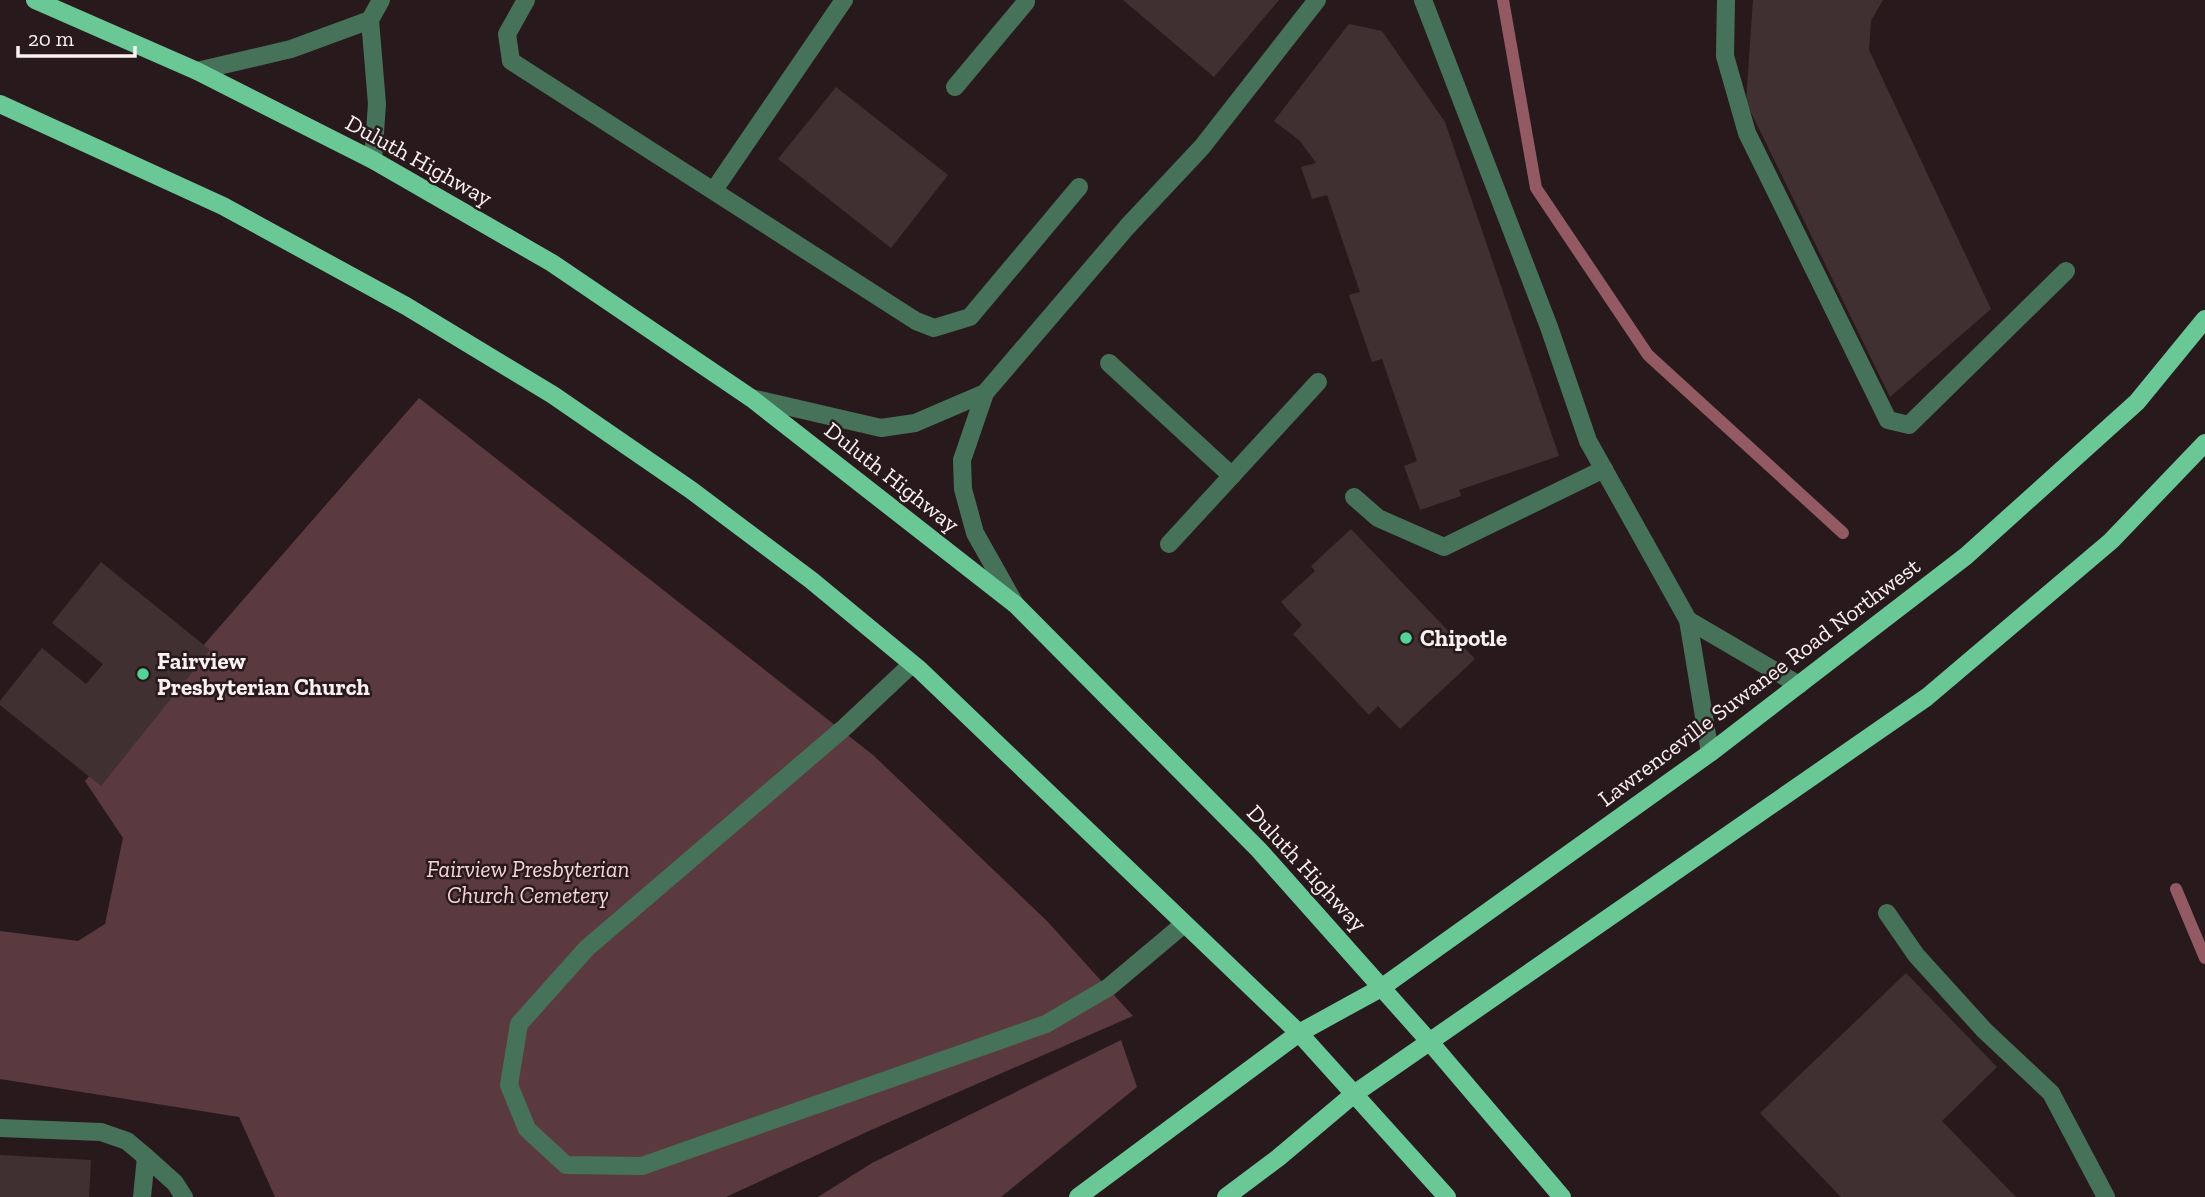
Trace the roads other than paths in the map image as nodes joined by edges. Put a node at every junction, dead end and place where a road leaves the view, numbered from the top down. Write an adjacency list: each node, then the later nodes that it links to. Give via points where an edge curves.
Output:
1 (35, 0): 10 (main road, Duluth Highway)
2 (381, 0): 9 (lane)
3 (526, 0): 15 (lane, via 506,34 511,61)
4 (844, 0): 15 (lane)
5 (1317, 0): 20 (lane, via 1202,147)
6 (1423, 0): 23 (lane, via 1588,441)
7 (1726, 0): 16 (lane, via 1725,56 1747,133 1888,420 1909,425)
8 (1026, 2): 11 (lane)
9 (370, 20): 10 (lane, via 291,49); 13 (lane, via 377,104)
10 (197, 71): 13 (main road, Duluth Highway)
11 (955, 87)
12 (0, 104): 29 (main road, via 223,206 406,306 554,395 811,580)
13 (373, 160): 21 (main road, Duluth Highway, via 552,263)
14 (1079, 187): 15 (lane, via 970,317 934,328 916,321)
15 (714, 190)
16 (2066, 271)
17 (2205, 319): 30 (main road, Lawrenceville Suwanee Road Northwest, via 2137,402 2045,487 1966,556)
18 (1109, 363): 24 (lane)
19 (1318, 382): 24 (lane)
20 (985, 393): 21 (lane, via 915,423 880,428); 27 (lane, via 962,460 963,489 975,533)
21 (751, 398): 27 (main road, Duluth Highway)
22 (2205, 443): 36 (main road, via 2111,541 1927,697)
23 (1604, 469): 25 (lane, via 1444,547 1378,518); 28 (lane)
24 (1232, 476): 26 (lane)
25 (1354, 497)
26 (1169, 544)
27 (1016, 606): 34 (main road, Duluth Highway, via 1259,850)
28 (1688, 620): 30 (lane); 31 (lane)
29 (912, 664): 33 (main road); 33 (lane, via 587,948 519,1024 509,1085 527,1129 566,1165 642,1166 1045,1024 1109,987)
30 (1799, 685): 31 (main road, Lawrenceville Suwanee Road Northwest)
31 (1710, 753): 34 (main road, Lawrenceville Suwanee Road Northwest)
32 (1886, 913): 46 (lane, via 1916,955 1967,1011 2051,1093)
33 (1184, 923): 35 (main road)
34 (1381, 988): 35 (main road, Lawrenceville Suwanee Road Northwest); 36 (main road, Duluth Highway)
35 (1300, 1033): 37 (main road); 42 (main road, Lawrenceville Suwanee Road Northwest)
36 (1429, 1041): 37 (main road); 45 (main road, Duluth Highway)
37 (1354, 1094): 43 (main road); 44 (main road)
38 (0, 1128): 39 (lane, via 101,1132 127,1141)
39 (146, 1157): 40 (lane); 41 (lane)
40 (142, 1197)
41 (184, 1197)
42 (1078, 1197)
43 (1226, 1197)
44 (1447, 1197)
45 (1562, 1197)
46 (2106, 1197)

